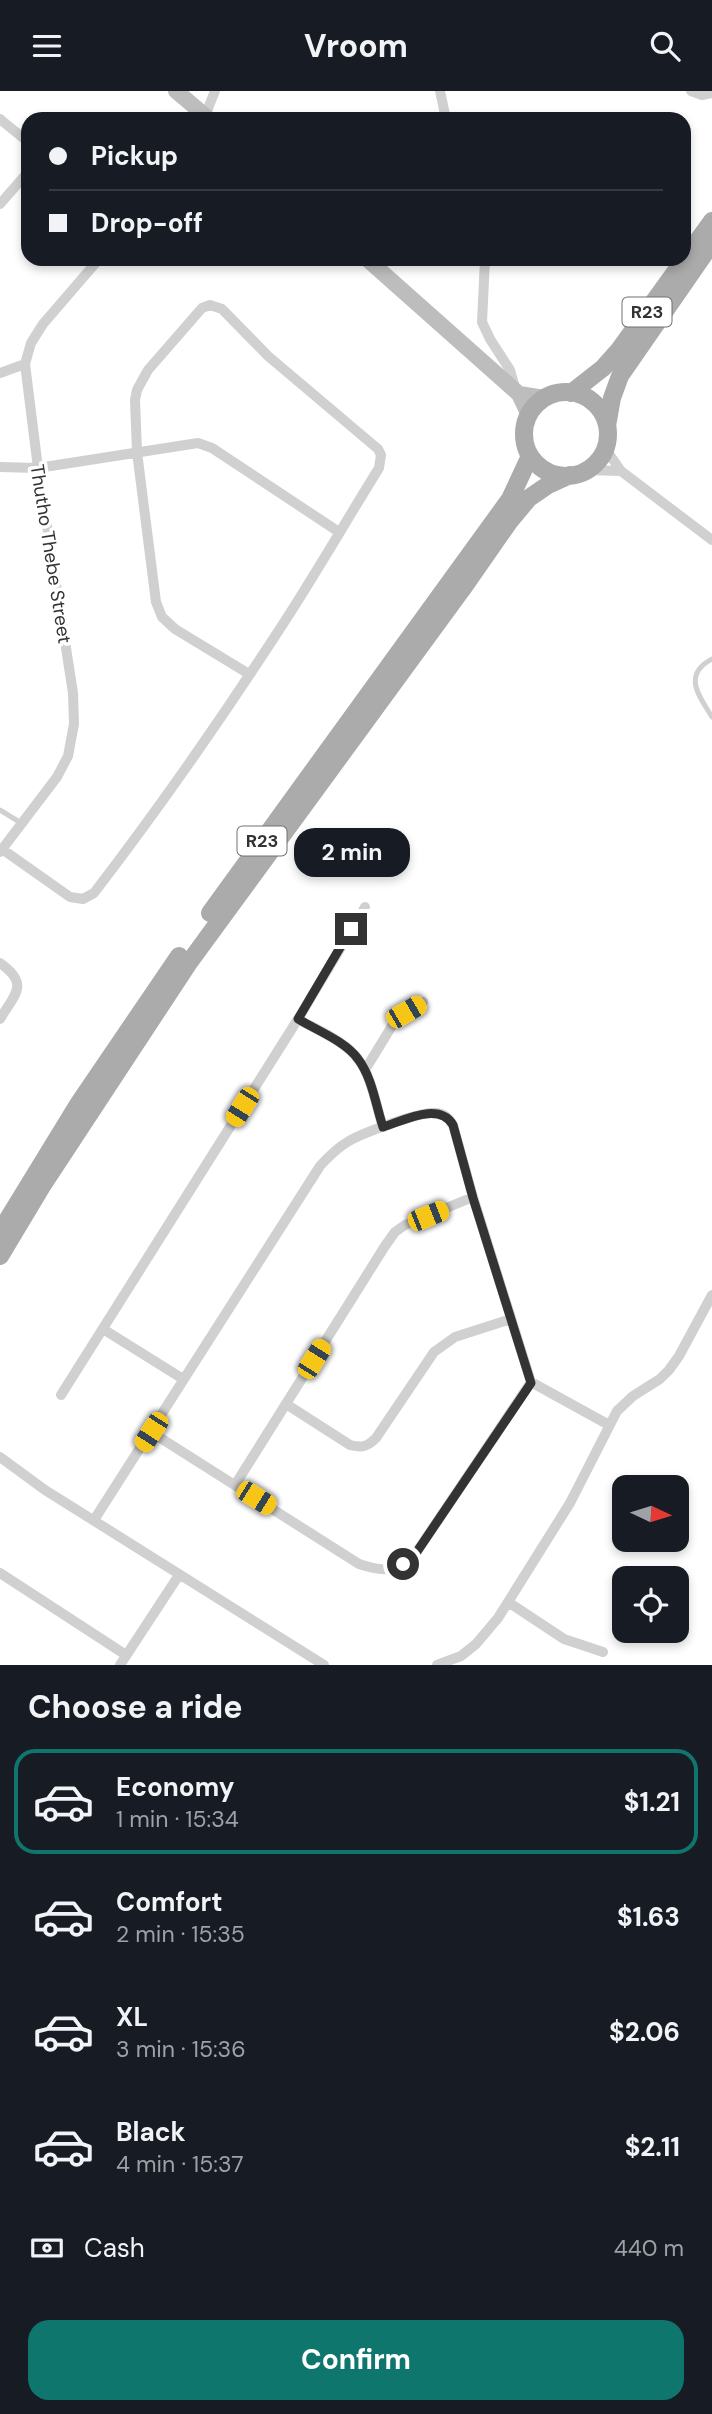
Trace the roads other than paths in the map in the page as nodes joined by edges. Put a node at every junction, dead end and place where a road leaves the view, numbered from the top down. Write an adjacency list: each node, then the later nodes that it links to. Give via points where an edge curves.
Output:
1 (176, 91): 6 (street)
2 (215, 91): 7 (street)
3 (440, 91): 8 (street)
4 (691, 91): 5 (street, via 696,95)
5 (712, 93)
6 (201, 112)
7 (209, 112)
8 (444, 112)
9 (0, 119): 10 (street)
10 (21, 136)
11 (21, 180): 12 (street)
12 (0, 204)
13 (712, 221): 15 (main road, R23)
14 (712, 243): 26 (main road, R23, via 620,376)
15 (691, 250)
16 (93, 266): 20 (street, Thutho Thebe Street, via 43,324)
17 (375, 266): 22 (street)
18 (485, 266): 22 (street, via 482,322)
19 (680, 266): 23 (main road, R23, via 619,350)
20 (25, 364): 21 (street); 31 (street, Thutho Thebe Street)
21 (0, 373)
22 (518, 393): 24 (street); 25 (street)
23 (571, 393): 24 (main road, R23); 26 (main road, via 595,405)
24 (544, 398): 25 (main road)
25 (528, 415): 29 (main road, via 524,431)
26 (607, 430): 27 (main road, R23)
27 (605, 448): 32 (main road); 33 (street)
28 (137, 452): 31 (street); 35 (street, via 185,443 212,448); 35 (street, via 135,400 140,382 202,308 217,306 268,356 378,449 379,468); 38 (street, via 156,602 162,617)
29 (530, 456): 34 (main road, via 551,473); 51 (main road, R23, via 510,499 155,991)
30 (0, 467): 31 (street)
31 (38, 468): 41 (street, Thutho Thebe Street, via 74,724 68,756 57,777)
32 (587, 470): 33 (street); 34 (main road, R23)
33 (621, 471): 36 (street)
34 (570, 475): 52 (main road, R23, via 529,498 509,522 188,964)
35 (339, 532): 38 (street)
36 (712, 540)
37 (712, 659): 39 (lane, via 698,669 694,682)
38 (249, 674): 42 (street, via 94,893 83,899 70,897)
39 (712, 717)
40 (0, 810): 41 (lane)
41 (20, 823): 42 (street, Thutho Thebe Street)
42 (1, 850)
43 (365, 907): 47 (street)
44 (0, 963): 46 (street, via 18,979)
45 (423, 1002): 48 (street, via 395,1021)
46 (0, 1019)
47 (298, 1019): 48 (street, via 357,1056); 55 (street)
48 (365, 1070): 49 (street)
49 (383, 1127): 50 (street, via 431,1113 449,1117); 56 (street, via 350,1140 320,1166)
50 (473, 1198): 54 (street); 59 (street, via 395,1233)
51 (0, 1232)
52 (0, 1256)
53 (712, 1295): 60 (street, via 668,1370 622,1404)
54 (511, 1319): 57 (street); 59 (street, via 454,1337 434,1352 369,1445 349,1445)
55 (103, 1329): 56 (street); 58 (street)
56 (183, 1379): 61 (street)
57 (531, 1383): 60 (street); 63 (street, via 414,1556 388,1570 359,1564)
58 (61, 1395)
59 (286, 1404): 63 (street)
60 (609, 1425): 67 (street, via 570,1503)
61 (151, 1432): 63 (street); 64 (street)
62 (0, 1457): 64 (street)
63 (235, 1485)
64 (94, 1520): 66 (street)
65 (0, 1573): 69 (street)
66 (179, 1574): 69 (street); 70 (street)
67 (508, 1602): 68 (street, via 564,1639); 71 (street, via 476,1644 461,1657)
68 (603, 1652)
69 (123, 1660)
70 (324, 1665)
71 (437, 1665)

